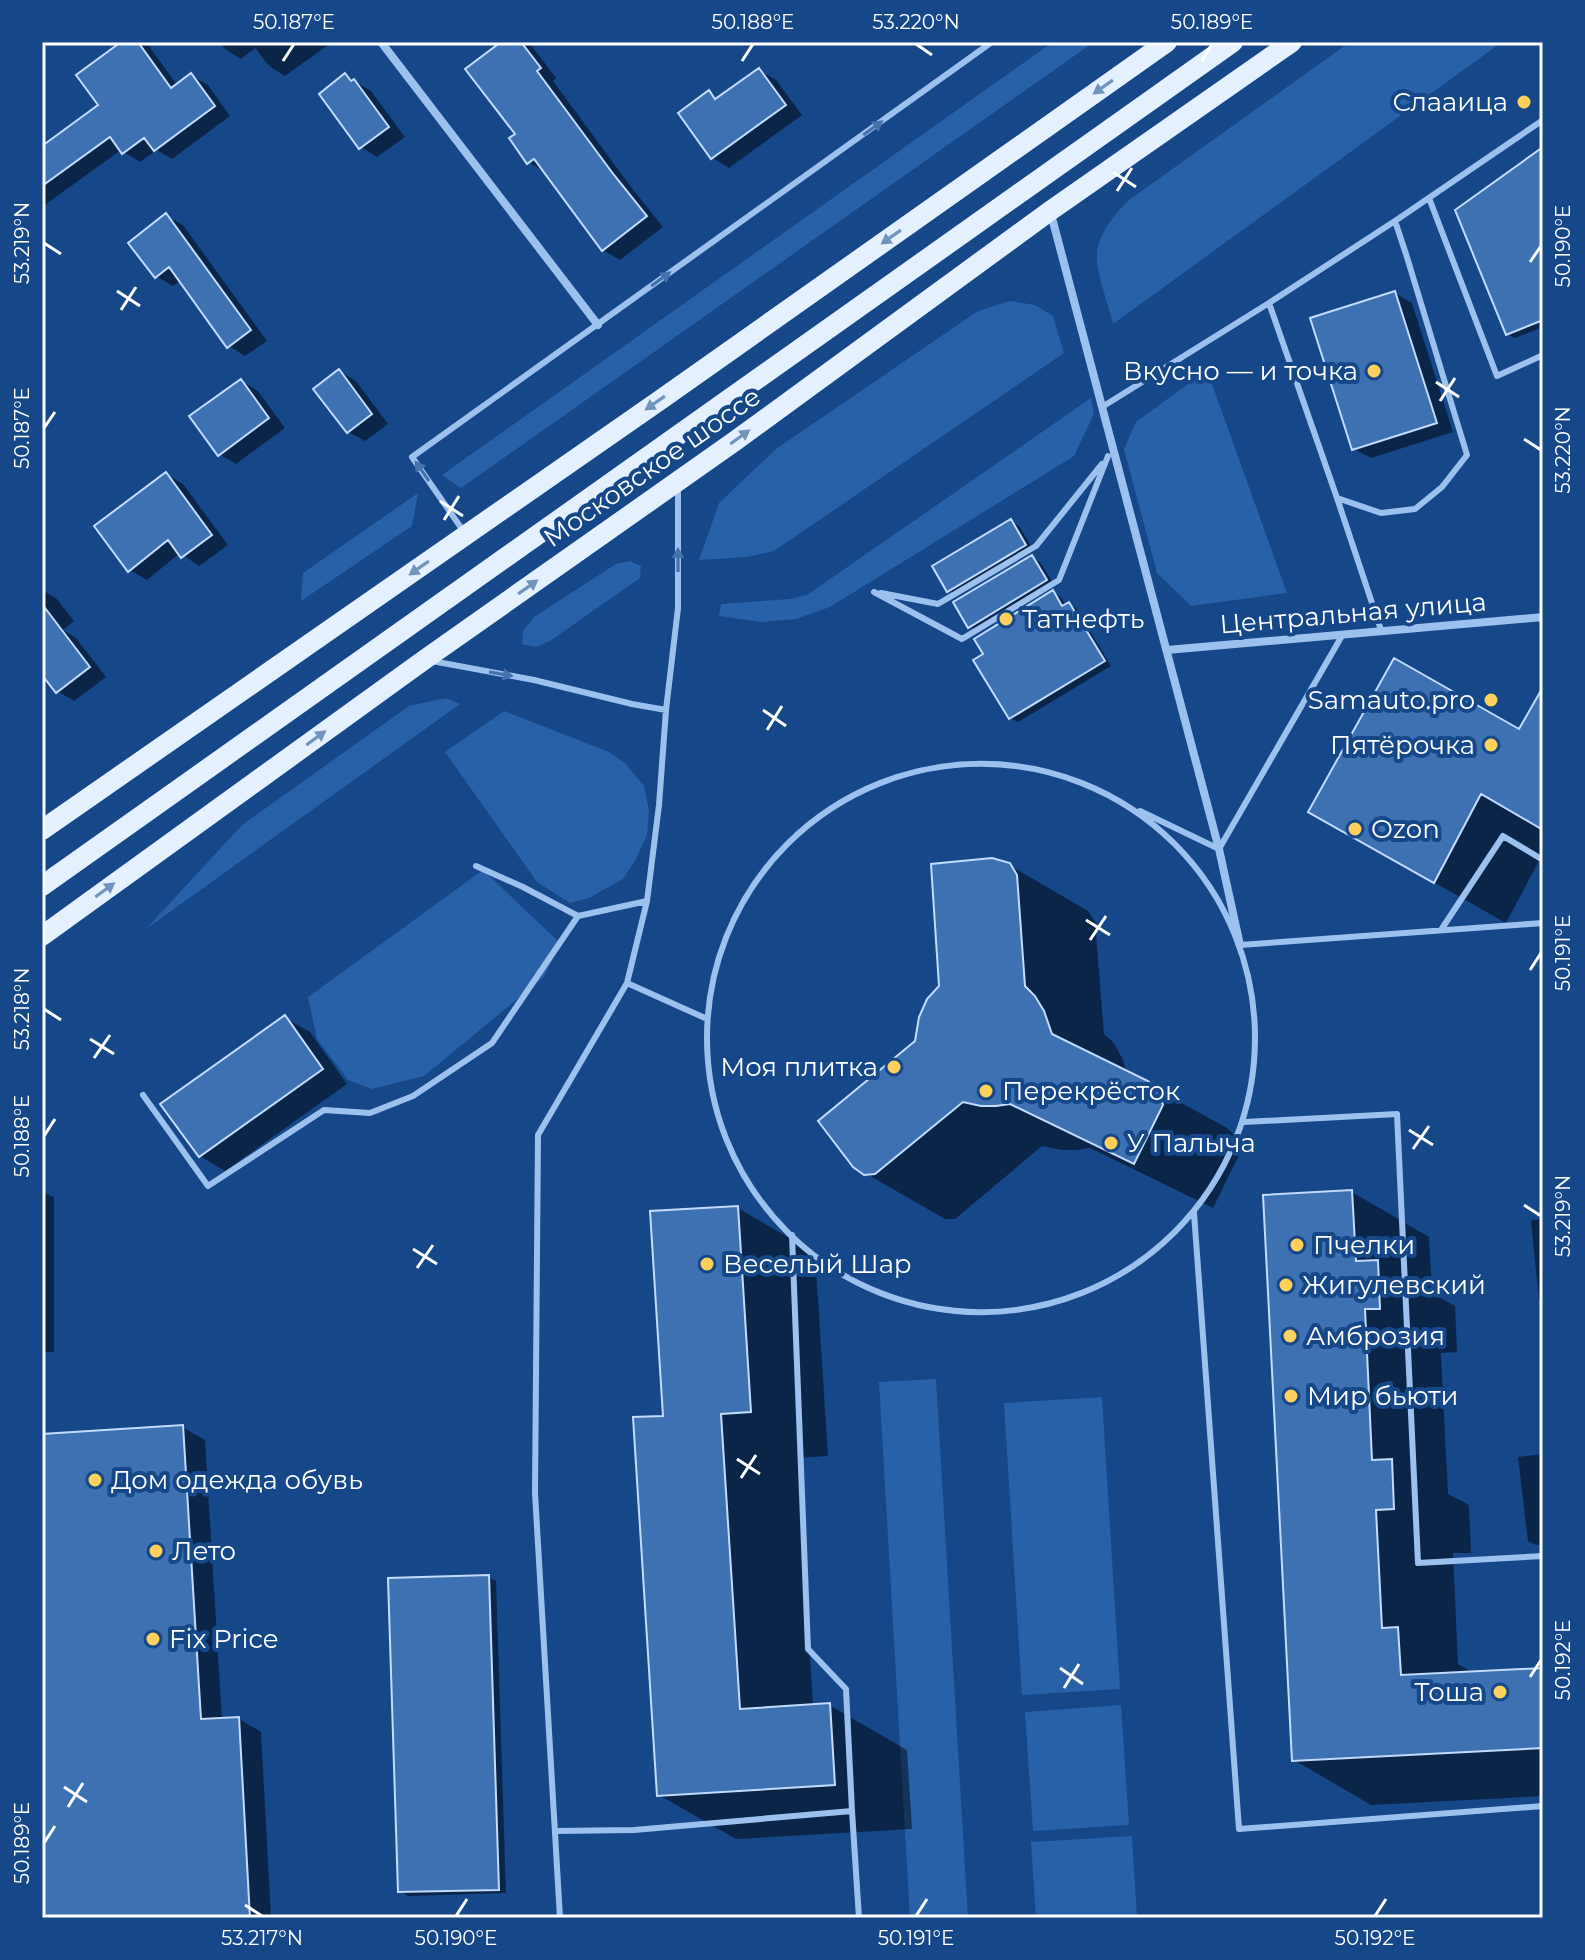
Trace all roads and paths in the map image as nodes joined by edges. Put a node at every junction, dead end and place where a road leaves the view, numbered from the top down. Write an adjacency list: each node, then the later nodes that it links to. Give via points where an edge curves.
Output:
1 (381, 42): 11 (street)
2 (992, 42): 11 (lane, one-way to 2)
3 (1167, 42): 16 (main road, Московское шоссе, one-way to 16)
4 (1233, 42): 29 (main road, Московское шоссе)
5 (1292, 42): 8 (main road, Московское шоссе)
6 (1543, 120): 7 (lane)
7 (1429, 198): 9 (lane); 12 (lane, via 1497,376)
8 (1050, 211): 13 (street); 14 (main road, Московское шоссе, one-way to 8)
9 (1395, 221): 10 (lane); 15 (lane, via 1467,455 1442,487 1415,509 1381,513)
10 (1269, 303): 13 (lane); 15 (lane)
11 (598, 325): 16 (lane, one-way to 11, via 412,457)
12 (1543, 355)
13 (1102, 407): 21 (street)
14 (678, 481): 22 (main road, Московское шоссе, one-way to 14); 23 (lane, one-way to 14, via 678,608)
15 (1337, 498): 19 (lane)
16 (467, 535): 25 (main road, Московское шоссе, one-way to 25)
17 (874, 592): 17 (lane, via 962,639 1059,580 1108,456 1036,546 938,604)
18 (1543, 617): 19 (street, Центральная улица)
19 (1381, 630): 20 (street, Центральная улица)
20 (1343, 634): 21 (street, Центральная улица); 26 (lane)
21 (1167, 650): 26 (street)
22 (424, 660): 23 (lane, one-way to 23); 34 (main road, Московское шоссе, one-way to 22)
23 (666, 710): 30 (lane)
24 (1131, 806): 26 (lane); 35 (lane, via 1182,849 1225,908); 37 (lane, via 1079,780 982,763 916,773 821,812 784,843 752,889 726,937 706,995)
25 (42, 830)
26 (1219, 849): 35 (street)
27 (1543, 860): 33 (lane, via 1503,836)
28 (476, 866): 31 (lane)
29 (42, 886)
30 (647, 901): 31 (lane); 36 (lane)
31 (578, 916): 38 (lane, via 492,1043 413,1096 370,1113 324,1110 208,1186)
32 (1543, 923): 33 (lane)
33 (1441, 930): 35 (lane)
34 (42, 936)
35 (1240, 945): 39 (lane, via 1256,1036)
36 (627, 983): 37 (lane); 45 (lane, via 538,1135 535,1493)
37 (705, 1018): 41 (lane, via 703,1049 718,1111 762,1203)
38 (143, 1095)
39 (1244, 1122): 40 (lane); 42 (lane, via 1397,1114 1418,1563)
40 (1194, 1213): 41 (lane, via 1153,1254 1099,1288 1009,1313 931,1310 876,1292 832,1270); 43 (lane, via 1239,1829)
41 (792, 1235): 44 (lane, via 808,1649 846,1689)
42 (1543, 1556)
43 (1543, 1806)
44 (852, 1811): 45 (lane, via 634,1830); 47 (lane)
45 (555, 1831): 46 (lane)
46 (560, 1918)
47 (859, 1918)

